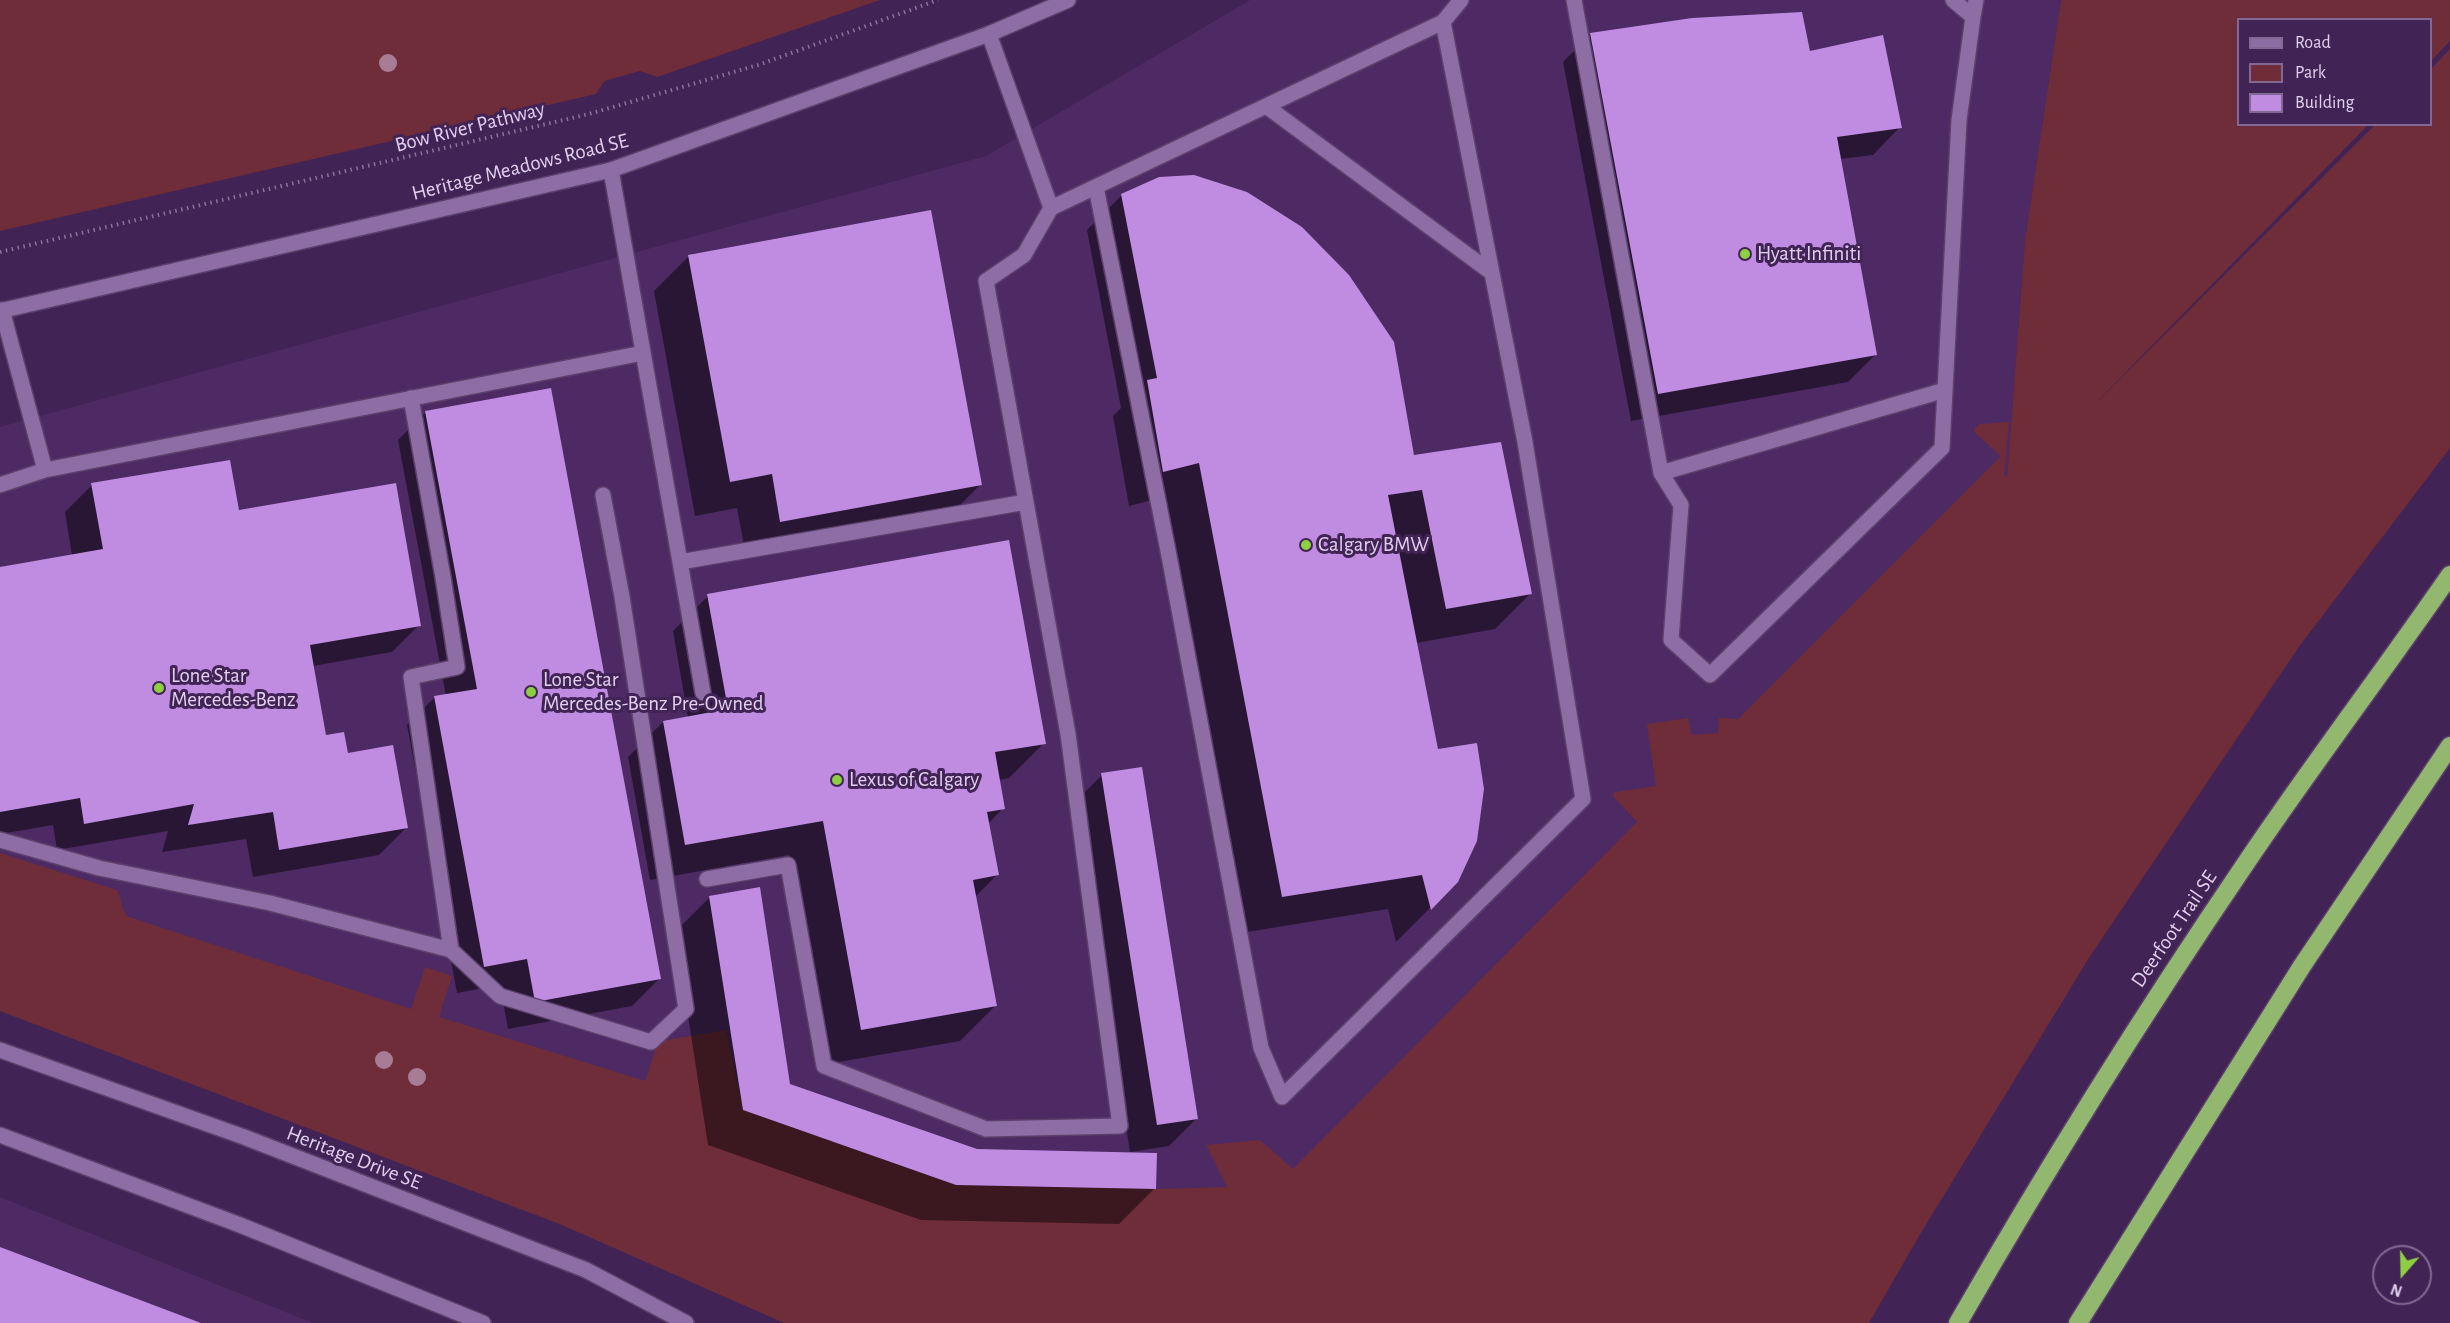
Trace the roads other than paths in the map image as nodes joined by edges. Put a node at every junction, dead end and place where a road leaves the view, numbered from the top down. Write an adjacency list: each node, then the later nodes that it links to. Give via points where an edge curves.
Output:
1 (1068, 0): 8 (main road, Heritage Meadows Road SE)
2 (1461, 0): 7 (main road)
3 (1574, 0): 19 (main road)
4 (1953, 0): 6 (main road)
5 (1976, 0): 6 (main road)
6 (1973, 17): 16 (main road, via 1959,120)
7 (1443, 22): 9 (main road); 13 (main road)
8 (989, 34): 10 (main road, Heritage Meadows Road SE); 12 (main road)
9 (1266, 106): 11 (main road); 13 (main road)
10 (611, 171): 14 (main road, Heritage Meadows Road SE); 15 (main road)
11 (1096, 187): 12 (main road); 13 (main road, via 1261,1048 1282,1097 1583,799 1525,442)
12 (1051, 208): 22 (main road, via 1024,255 986,281)
13 (1492, 273)
14 (1, 310): 18 (main road)
15 (643, 353): 17 (main road); 23 (main road)
16 (1945, 390): 19 (main road); 19 (main road, via 1942,447 1710,675 1671,640 1681,505)
17 (411, 398): 18 (main road); 29 (main road, via 457,668 411,677)
18 (45, 470): 20 (main road)
19 (1661, 473)
20 (0, 485)
21 (603, 495): 29 (main road, via 686,1009 651,1042 500,996)
22 (1026, 502): 23 (main road); 28 (main road, via 1068,734 1120,1126 986,1129 824,1066 788,865)
23 (680, 562): 25 (main road)
24 (2450, 575): 34 (highway, Deerfoot Trail SE, via 2259,843 2123,1047 2033,1191)
25 (703, 693)
26 (2450, 746): 35 (highway, via 2302,966)
27 (0, 840): 29 (main road, via 99,868 270,903)
28 (707, 879)
29 (451, 950)
30 (0, 1050): 33 (main road, Heritage Drive SE, via 244,1137 586,1270)
31 (0, 1135): 32 (main road, via 240,1225)
32 (483, 1323)
33 (686, 1323)
34 (1958, 1323)
35 (2078, 1323)

